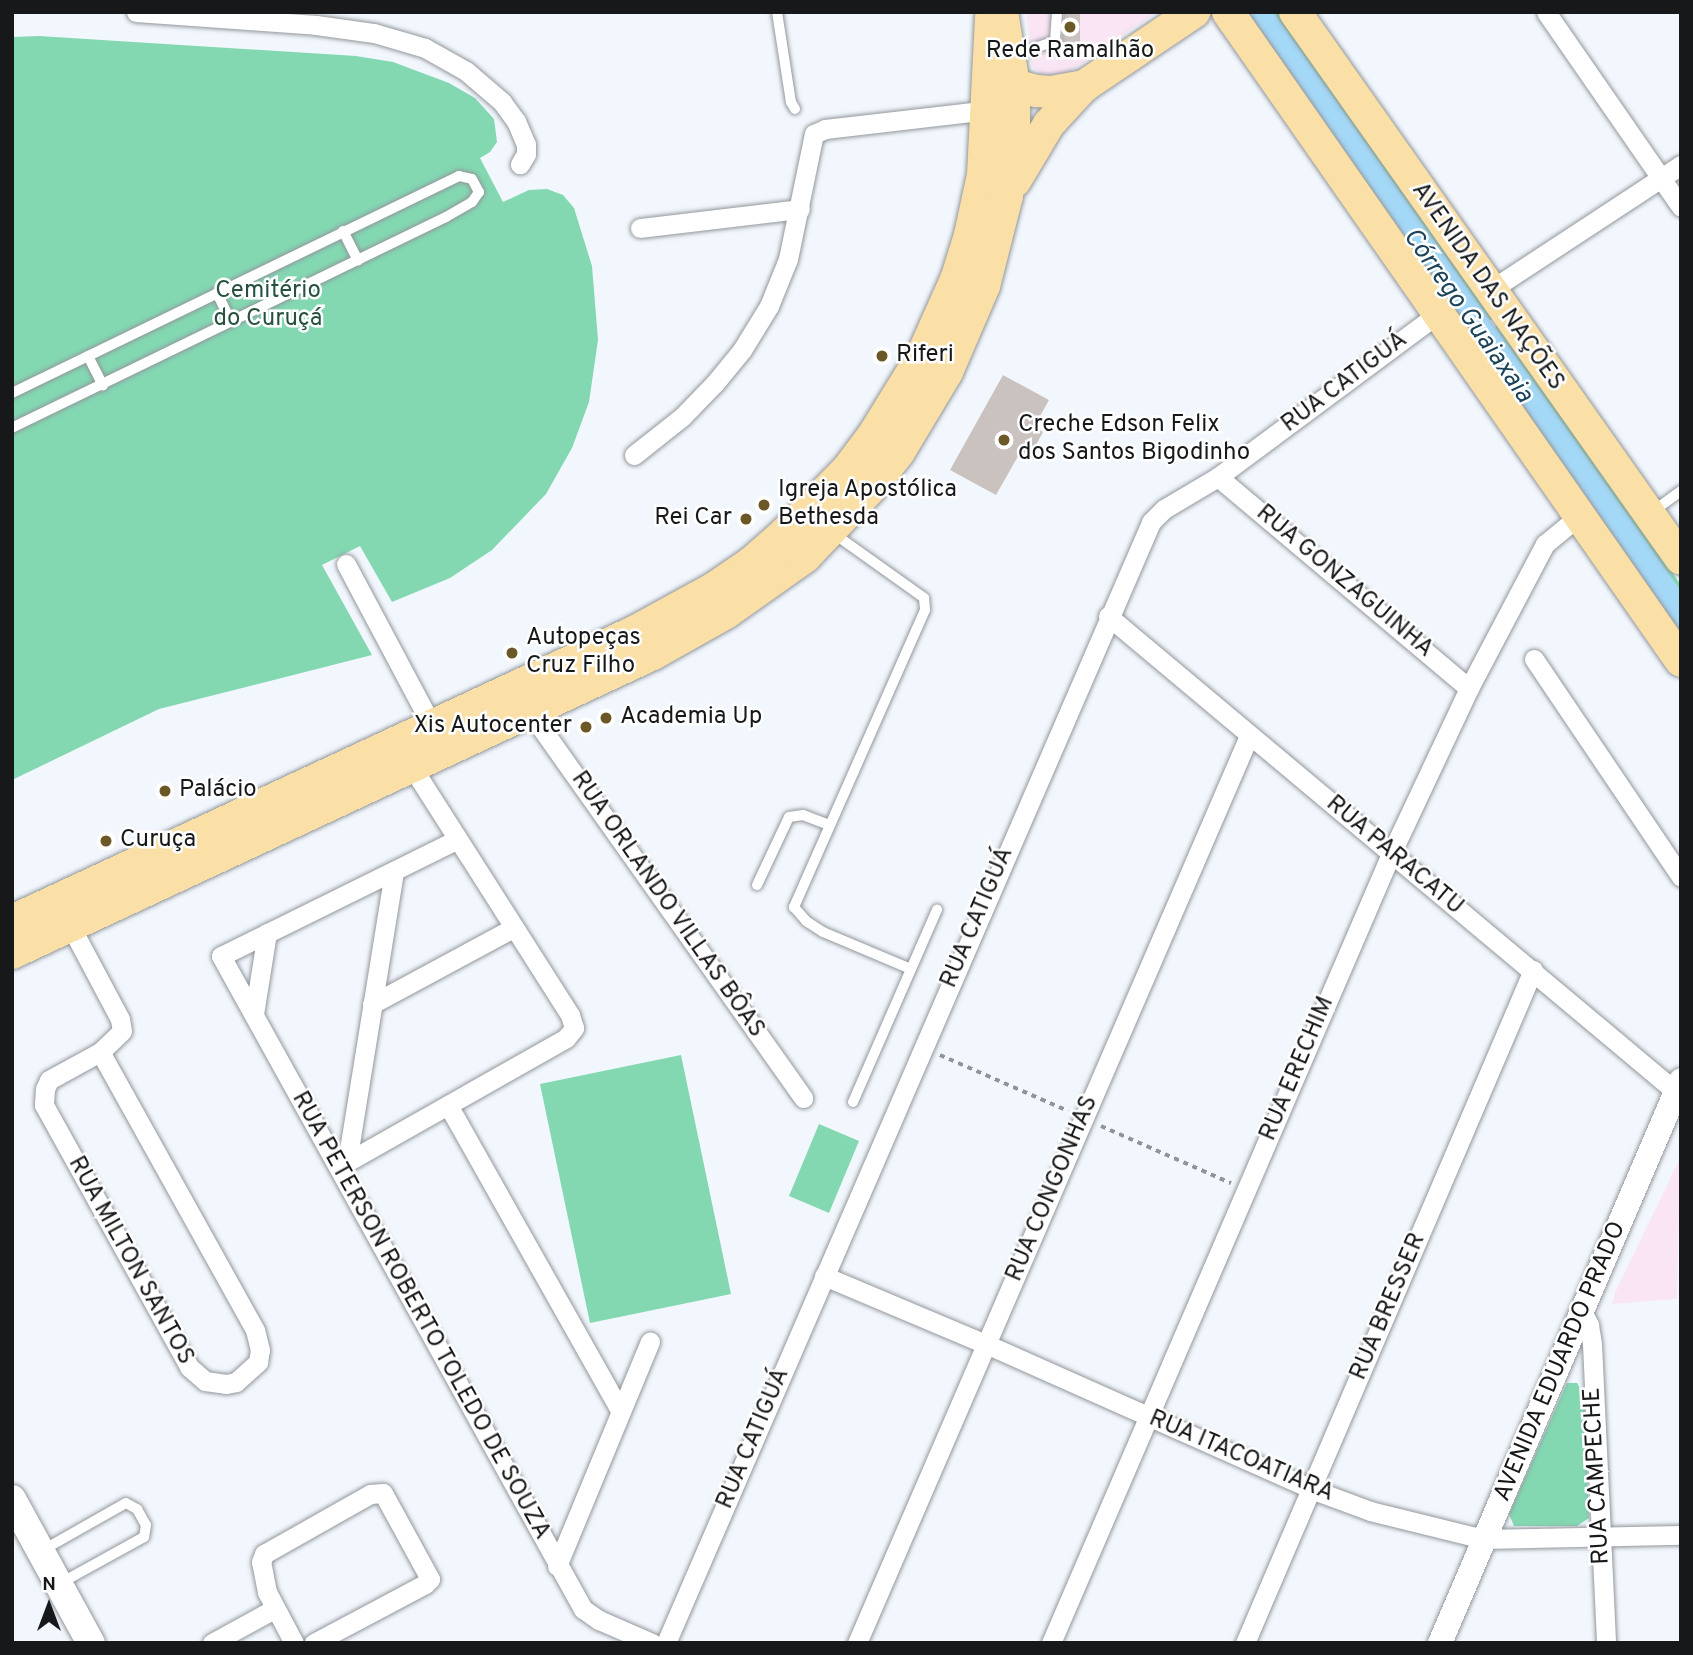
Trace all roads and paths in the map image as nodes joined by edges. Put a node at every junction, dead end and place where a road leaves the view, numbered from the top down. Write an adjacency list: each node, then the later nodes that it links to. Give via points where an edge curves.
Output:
1 (136, 12): 14 (street, via 316,24 374,33 425,48 473,76 502,102 526,144)
2 (777, 12): 12 (lane)
3 (993, 12): 10 (main road, via 1001,75); 13 (main road)
4 (1002, 12): 10 (main road)
5 (1057, 12): 10 (lane, via 1055,41)
6 (1194, 12): 11 (main road)
7 (1228, 12): 25 (main road)
8 (1295, 12): 23 (main road, AVENIDA DAS NAÇÕES)
9 (1546, 12): 16 (street)
10 (1013, 70): 11 (main road, via 1051,92); 17 (main road, via 1014,129)
11 (1084, 86): 17 (main road, via 1042,135)
12 (795, 109)
13 (988, 110): 19 (street, via 819,131 811,142); 44 (main road, via 978,206 957,277 899,397 847,470 776,541 713,589 634,632)
14 (520, 164)
15 (1681, 165): 16 (street)
16 (1660, 178): 18 (street); 23 (street)
17 (1007, 196): 36 (main road, via 984,286 947,372 899,452)
18 (1681, 207)
19 (800, 209): 20 (street); 31 (street, via 780,282 742,350 682,417)
20 (640, 228)
21 (343, 231): 22 (lane); 22 (lane, via 459,176 467,176 477,188 472,202); 24 (lane)
22 (358, 260): 26 (lane)
23 (1489, 291): 34 (main road, AVENIDA DAS NAÇÕES)
24 (217, 293): 26 (lane); 27 (lane)
25 (1439, 313): 32 (street, RUA CATIGUÁ); 35 (main road)
26 (232, 322): 28 (lane)
27 (88, 356): 28 (lane); 29 (lane)
28 (103, 385): 30 (lane)
29 (12, 393)
30 (12, 428)
31 (634, 455)
32 (1218, 477): 39 (street, RUA CATIGUÁ, via 1164,509 1151,522); 42 (street, RUA GONZAGUINHA)
33 (1681, 492): 34 (lane)
34 (1648, 514): 37 (main road, AVENIDA DAS NAÇÕES)
35 (1579, 516): 41 (main road); 42 (street, RUA ERECHIM, via 1545,544)
36 (831, 531): 43 (main road, via 766,587 691,634); 47 (lane, via 924,597 926,604)
37 (1681, 559)
38 (346, 564): 44 (street)
39 (1108, 616): 45 (street, RUA PARACATU); 69 (street, RUA CATIGUÁ)
40 (1534, 659): 51 (street)
41 (1681, 661)
42 (1469, 688): 49 (street, RUA ERECHIM)
43 (530, 712): 46 (main road); 65 (street, RUA ORLANDO VILLAS BÔAS)
44 (432, 726): 54 (main road)
45 (1249, 736): 49 (street, RUA PARACATU); 72 (street, RUA CONGONHAS)
46 (412, 767): 48 (street); 55 (main road)
47 (829, 825): 52 (lane, via 803,815 789,817); 59 (lane, via 795,901 797,913 823,932)
48 (456, 840): 50 (street); 56 (street)
49 (1391, 854): 60 (street, RUA PARACATU); 74 (street, RUA ERECHIM)
50 (394, 871): 57 (street); 61 (street)
51 (1681, 877)
52 (757, 885)
53 (937, 910): 59 (lane)
54 (12, 921)
55 (71, 927): 58 (main road); 63 (street, RUA MILTON SANTOS, via 122,1026 119,1036)
56 (513, 928): 61 (street); 67 (street, via 570,1015 573,1028 566,1038)
57 (267, 933): 62 (street); 62 (street, RUA PETERSON ROBERTO TOLEDO DE SOUZA, via 221,956)
58 (12, 953)
59 (911, 969): 66 (lane)
60 (1533, 970): 64 (street, RUA PARACATU); 75 (street, RUA BRESSER)
61 (372, 1004): 68 (street)
62 (254, 1014): 68 (street, RUA PETERSON ROBERTO TOLEDO DE SOUZA)
63 (100, 1052): 63 (street, RUA MILTON SANTOS, via 49,1080 43,1096 48,1115 189,1367 215,1384 236,1382 257,1362 260,1350 255,1330)
64 (1679, 1090): 70 (street, AVENIDA EDUARDO PRADO)
65 (803, 1098)
66 (853, 1102)
67 (448, 1105): 68 (street); 73 (street)
68 (343, 1164): 81 (street, RUA PETERSON ROBERTO TOLEDO DE SOUZA)
69 (824, 1276): 72 (street, RUA ITACOATIARA); 89 (street, RUA CATIGUÁ)
70 (1582, 1311): 78 (street, RUA CAMPECHE, via 1592,1344); 79 (street, AVENIDA EDUARDO PRADO)
71 (650, 1340): 73 (street)
72 (986, 1344): 74 (street, RUA ITACOATIARA); 90 (street, RUA CONGONHAS)
73 (621, 1412): 81 (street)
74 (1148, 1419): 75 (street, RUA ITACOATIARA); 91 (street, RUA ERECHIM)
75 (1311, 1489): 79 (street, RUA ITACOATIARA, via 1383,1514); 92 (street, RUA BRESSER)
76 (12, 1499): 80 (main road)
77 (1681, 1535): 78 (street, RUA ITACOATIARA)
78 (1601, 1538): 79 (street, RUA ITACOATIARA); 94 (street, RUA CAMPECHE)
79 (1484, 1539): 93 (street, AVENIDA EDUARDO PRADO)
80 (41, 1551): 82 (main road); 82 (lane, via 126,1503 133,1504 146,1525 144,1537)
81 (557, 1566): 88 (street, RUA PETERSON ROBERTO TOLEDO DE SOUZA, via 583,1609)
82 (59, 1584): 84 (main road)
83 (274, 1609): 85 (street); 86 (street); 87 (street, via 265,1587 264,1554 370,1494 386,1495 428,1572 428,1582)
84 (91, 1643)
85 (212, 1643)
86 (294, 1643)
87 (314, 1643)
88 (652, 1643)
89 (666, 1643)
90 (858, 1643)
91 (1051, 1643)
92 (1245, 1643)
93 (1440, 1643)
94 (1606, 1643)

